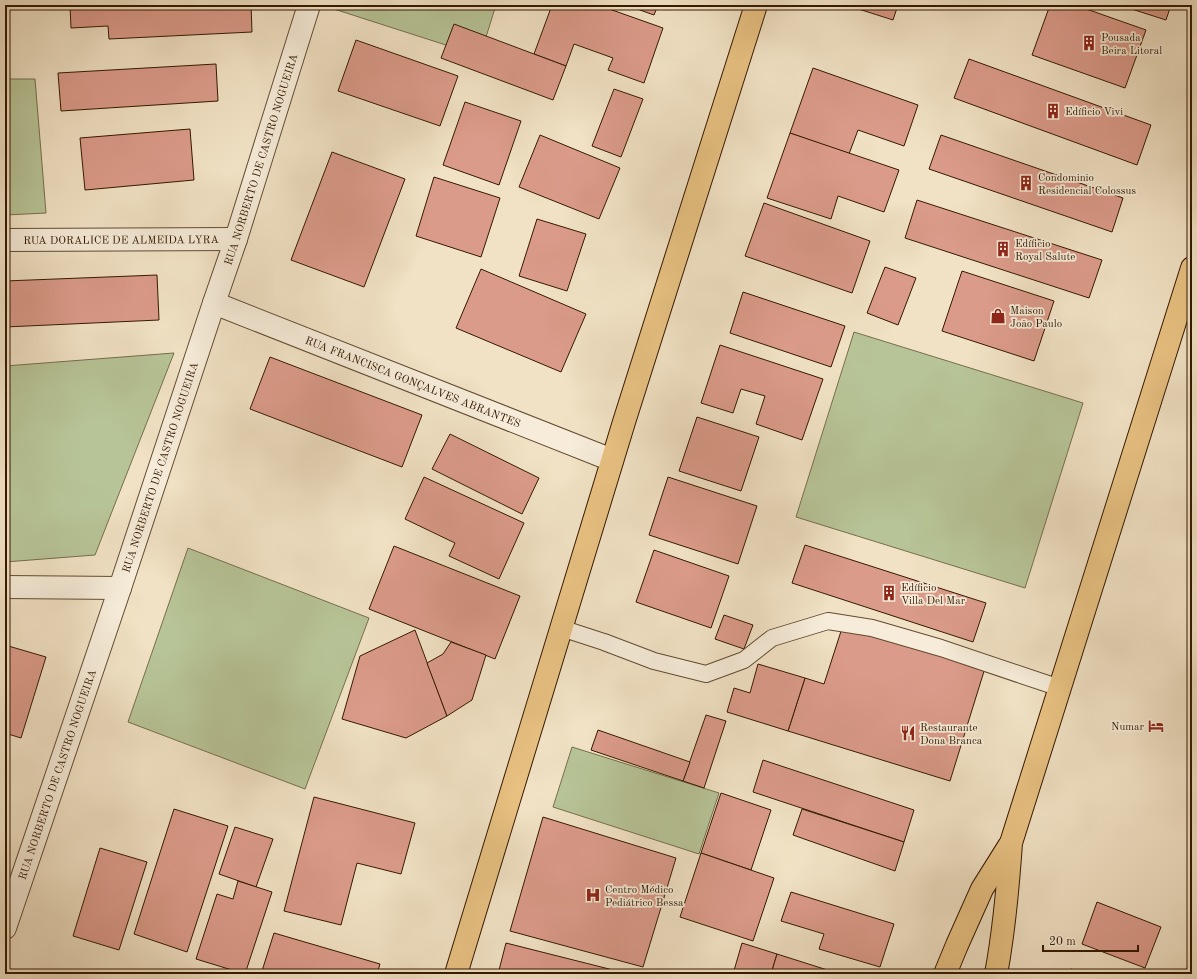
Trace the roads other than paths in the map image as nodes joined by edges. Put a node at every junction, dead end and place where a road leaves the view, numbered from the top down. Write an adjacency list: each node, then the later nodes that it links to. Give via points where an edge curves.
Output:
1 (309, 5): 3 (street, RUA NORBERTO DE CASTRO NOGUEIRA)
2 (756, 5): 7 (main road)
3 (236, 239): 4 (street, RUA DORALICE DE ALMEIDA LYRA); 6 (street, RUA NORBERTO DE CASTRO NOGUEIRA)
4 (5, 240)
5 (1192, 268): 11 (main road)
6 (214, 303): 7 (street, RUA FRANCISCA GONÇALVES ABRANTES); 9 (street, RUA NORBERTO DE CASTRO NOGUEIRA)
7 (612, 460): 10 (main road)
8 (5, 586): 9 (street)
9 (120, 588): 13 (street, RUA NORBERTO DE CASTRO NOGUEIRA)
10 (561, 628): 11 (lane, via 654,661 706,674 744,660 772,638 828,622 872,628); 14 (main road)
11 (1060, 688): 12 (main road)
12 (1011, 843): 15 (main road, via 982,889); 16 (main road, via 1008,892)
13 (5, 928)
14 (456, 974)
15 (945, 974)
16 (996, 974)

